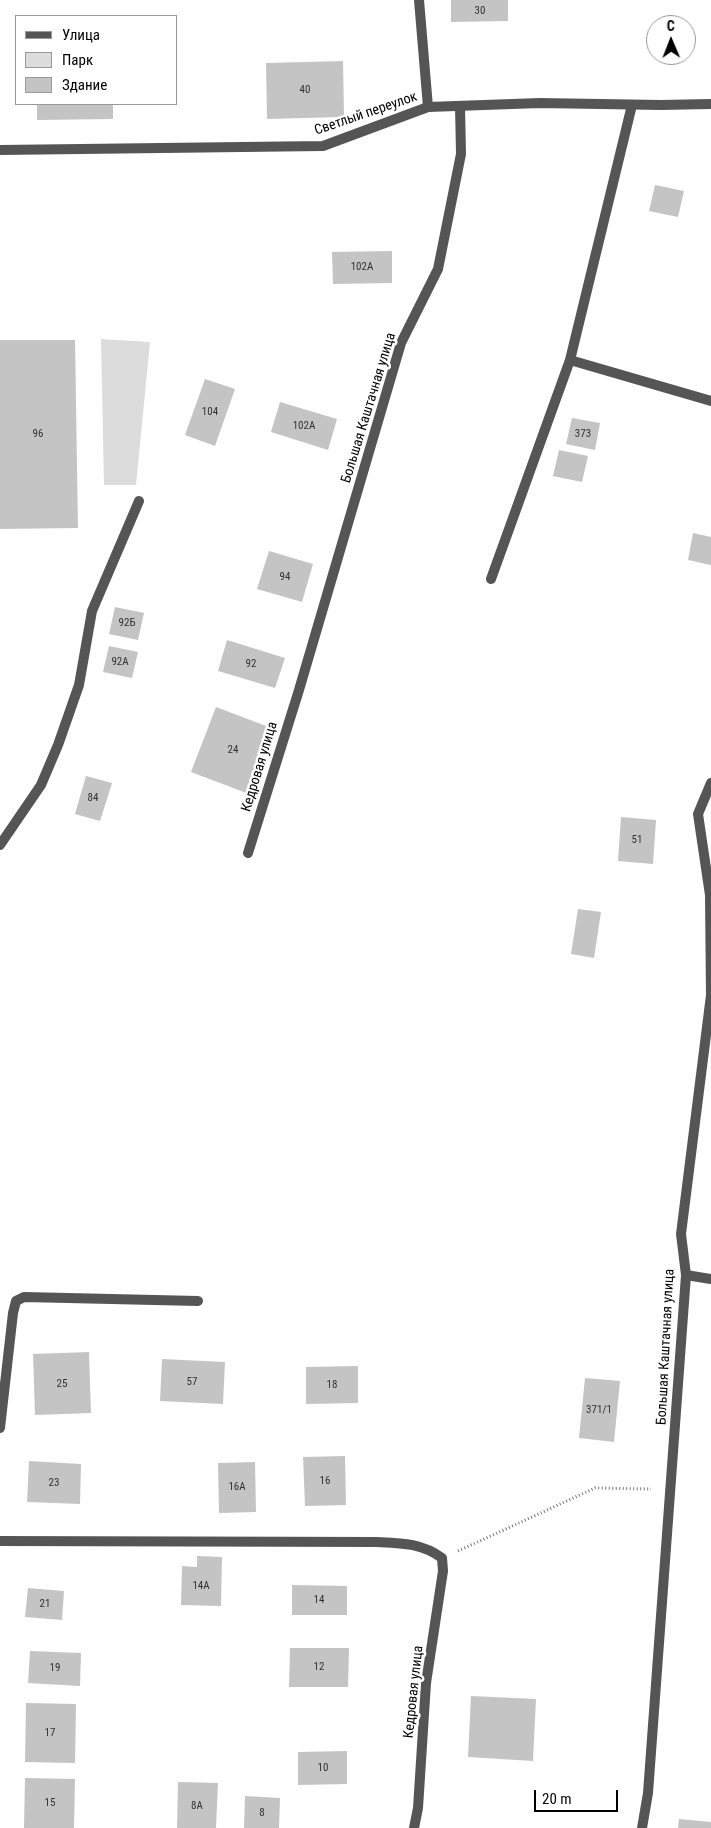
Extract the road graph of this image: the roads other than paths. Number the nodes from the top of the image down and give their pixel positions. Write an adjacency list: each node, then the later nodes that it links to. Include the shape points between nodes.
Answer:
1 (419, 0): 5 (street)
2 (711, 104): 3 (street, Светлый переулок)
3 (632, 105): 4 (street, Светлый переулок, via 540,103); 7 (street)
4 (460, 106): 5 (street, Светлый переулок); 11 (street, Большая Каштачная улица, via 461,154 438,269 401,343)
5 (428, 107): 6 (street, Светлый переулок, via 322,146)
6 (0, 150)
7 (570, 360): 8 (street); 10 (street)
8 (711, 401)
9 (138, 501): 13 (street, via 92,611 80,685 58,745 41,785)
10 (491, 579)
11 (299, 690): 14 (street, Кедровая улица)
12 (711, 783): 15 (street, Большая Каштачная улица, via 698,814 710,895 711,995 680,1234)
13 (0, 845)
14 (248, 853)
15 (686, 1275): 16 (street); 21 (street, Большая Каштачная улица, via 648,1793)
16 (711, 1279)
17 (198, 1301): 18 (street, via 24,1297 16,1301)
18 (0, 1428)
19 (0, 1541): 20 (street, Кедровая улица, via 377,1542 407,1544 430,1550 442,1558 443,1571 426,1683)
20 (414, 1828)
21 (642, 1828)

